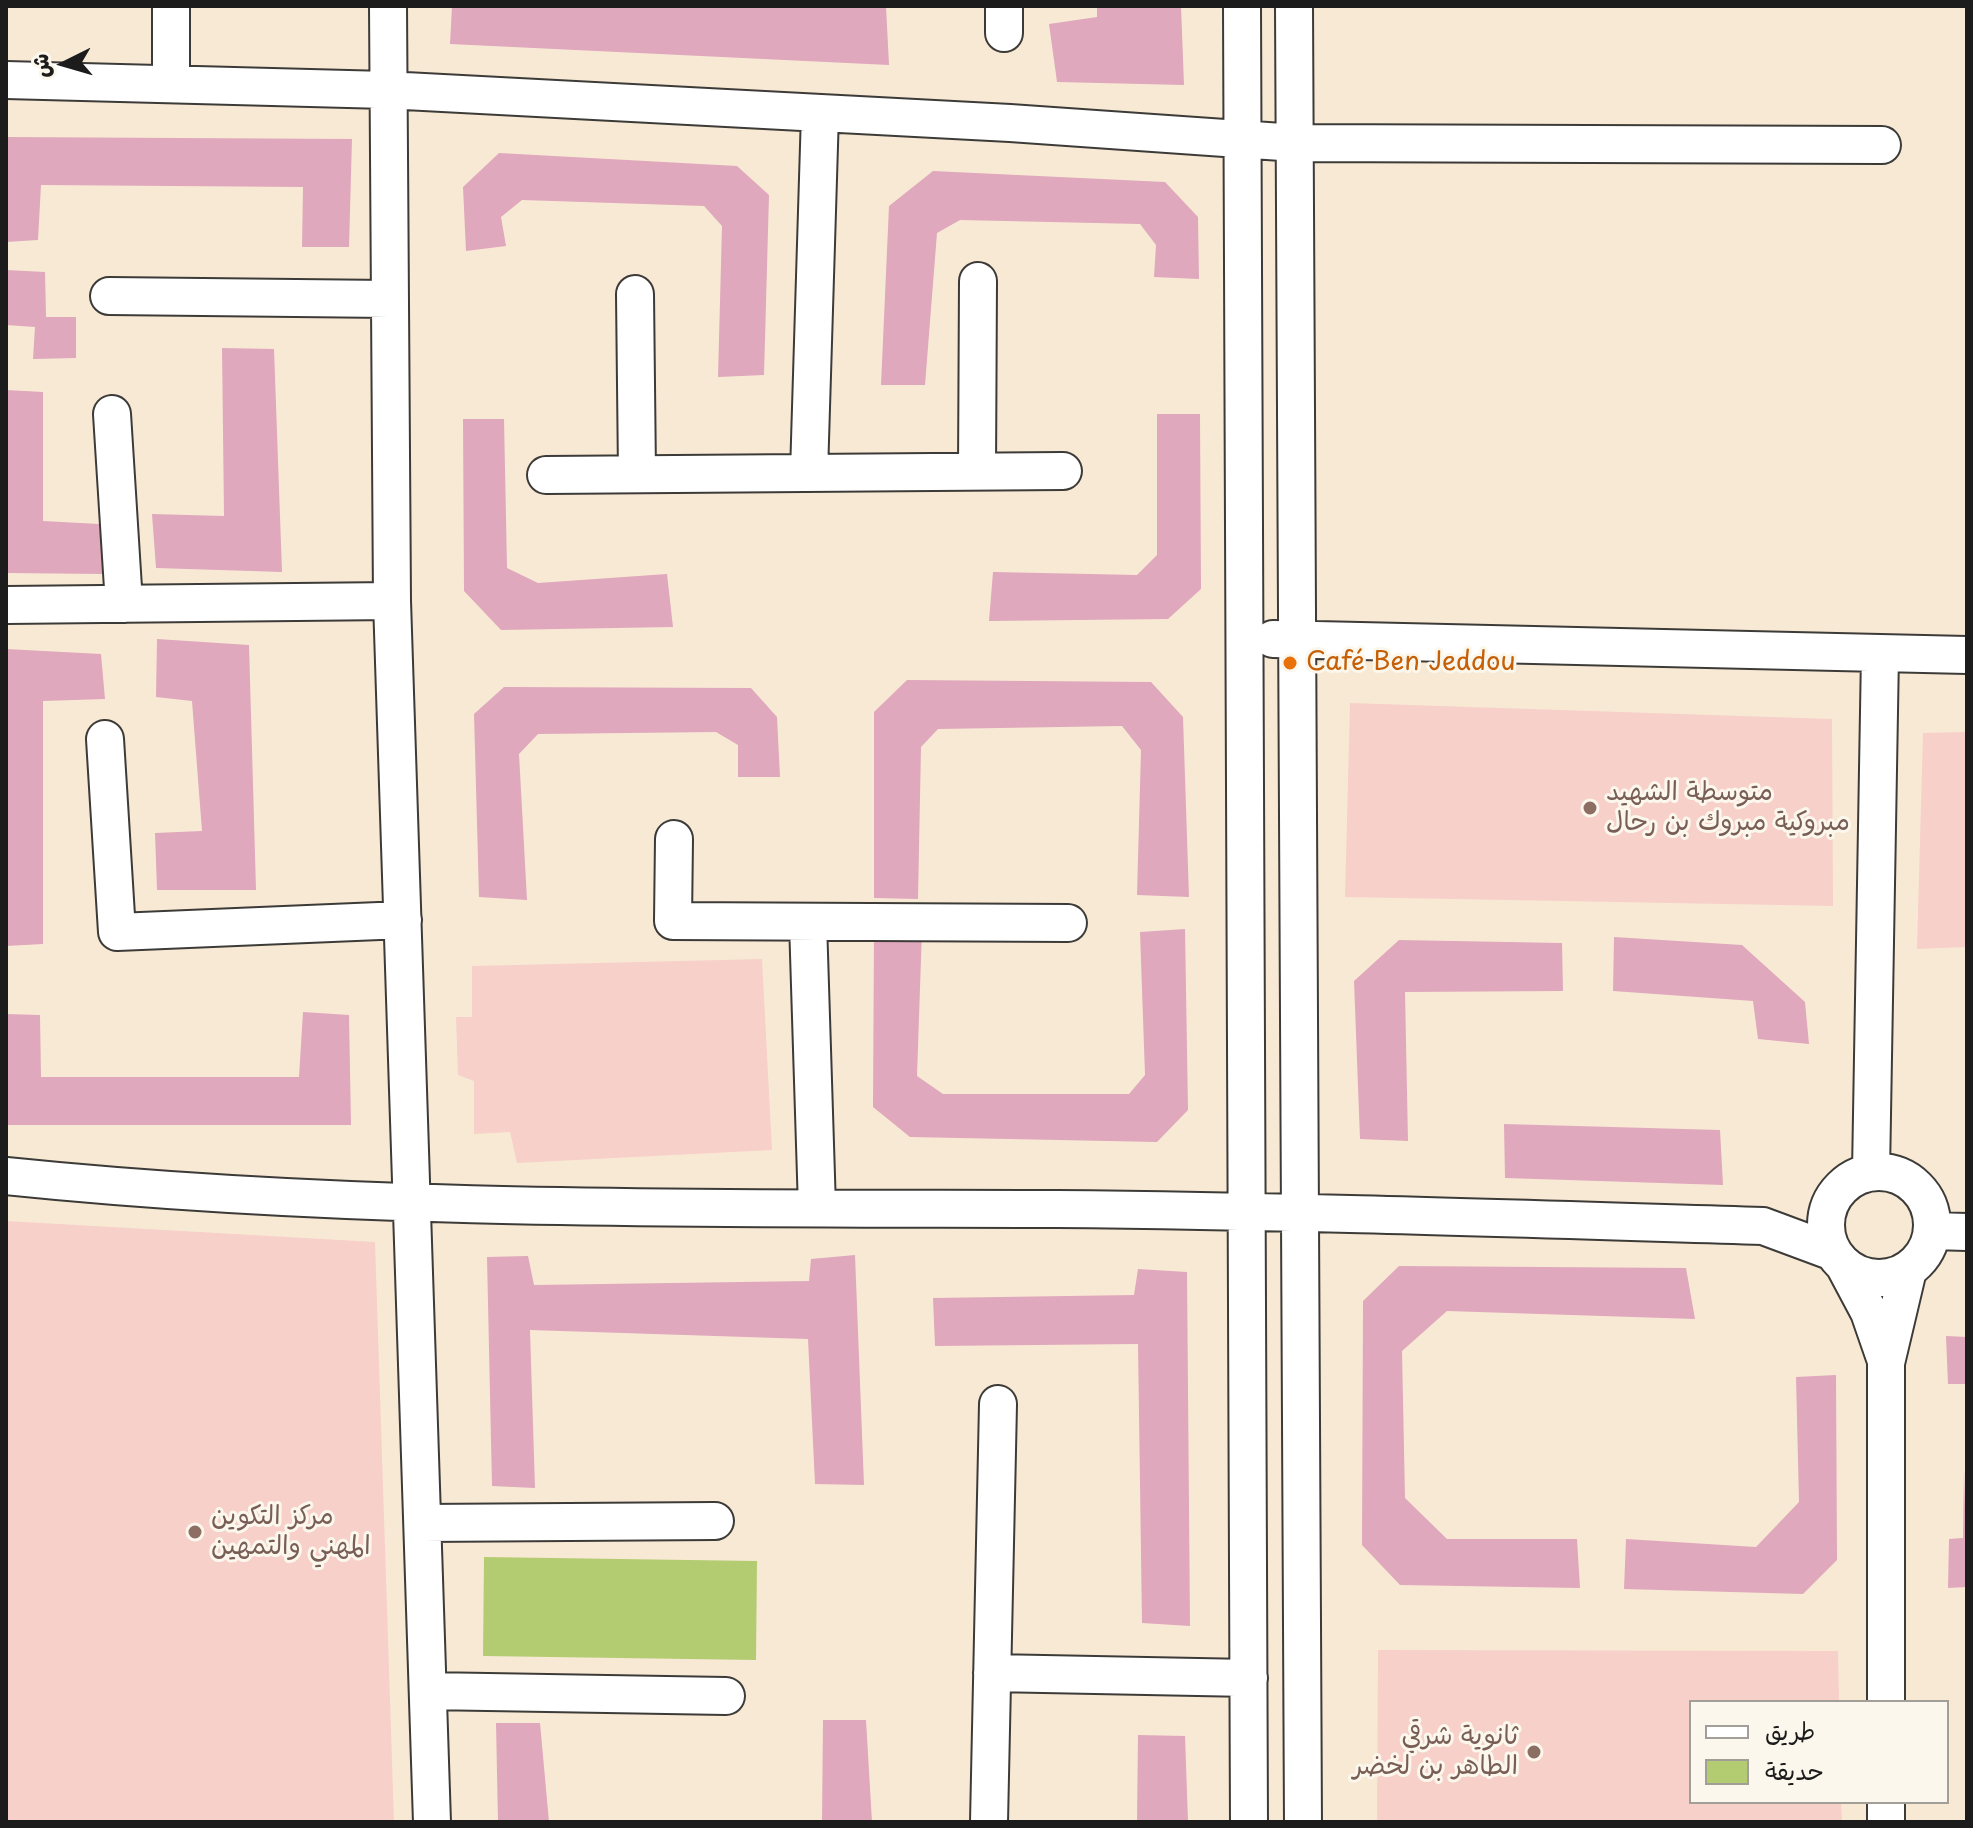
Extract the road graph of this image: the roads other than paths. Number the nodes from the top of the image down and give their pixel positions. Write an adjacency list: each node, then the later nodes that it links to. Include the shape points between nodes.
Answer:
1 (171, 6): 6 (street)
2 (388, 6): 7 (street)
3 (1242, 6): 9 (street)
4 (1294, 6): 10 (street)
5 (6, 80): 6 (street)
6 (171, 84): 7 (street)
7 (386, 90): 8 (street); 15 (street)
8 (820, 113): 9 (street); 19 (street)
9 (1244, 141): 10 (street); 25 (street)
10 (1296, 143): 11 (street); 26 (street)
11 (1882, 145)
12 (978, 281): 17 (street)
13 (635, 294): 20 (street)
14 (109, 296): 15 (street)
15 (389, 299): 22 (street)
16 (112, 414): 23 (street)
17 (977, 471): 18 (street); 19 (street)
18 (1063, 471)
19 (809, 473): 20 (street)
20 (637, 474): 21 (street)
21 (546, 475)
22 (392, 601): 23 (street); 31 (street)
23 (124, 604): 24 (street)
24 (6, 605)
25 (1247, 638): 26 (street); 39 (street)
26 (1298, 639): 27 (street); 40 (street)
27 (1880, 654): 28 (street); 34 (street)
28 (1967, 655)
29 (105, 739): 31 (street, via 117,932)
30 (674, 839): 32 (street, via 673,921)
31 (403, 920): 37 (street)
32 (808, 922): 33 (street); 38 (street)
33 (1068, 923)
34 (1871, 1172): 36 (street, via 1855,1177); 42 (street, via 1888,1172 1917,1186 1932,1214)
35 (6, 1176): 37 (street, via 157,1192)
36 (1831, 1201): 41 (street); 43 (street, via 1827,1235)
37 (412, 1204): 38 (street); 48 (street)
38 (817, 1208): 39 (street)
39 (1249, 1210): 40 (street); 50 (street)
40 (1302, 1213): 41 (street); 57 (street)
41 (1763, 1226): 43 (street)
42 (1950, 1231): 44 (street)
43 (1838, 1258): 44 (street, via 1858,1274 1875,1278); 45 (street, via 1869,1312)
44 (1908, 1270): 45 (street)
45 (1886, 1363): 53 (street)
46 (998, 1404): 49 (street)
47 (715, 1521): 48 (street)
48 (423, 1523): 51 (street)
49 (992, 1673): 50 (street); 55 (street)
50 (1249, 1678): 56 (street)
51 (428, 1691): 52 (street); 54 (street)
52 (726, 1696)
53 (1886, 1700)
54 (432, 1822)
55 (989, 1822)
56 (1249, 1822)
57 (1303, 1822)

